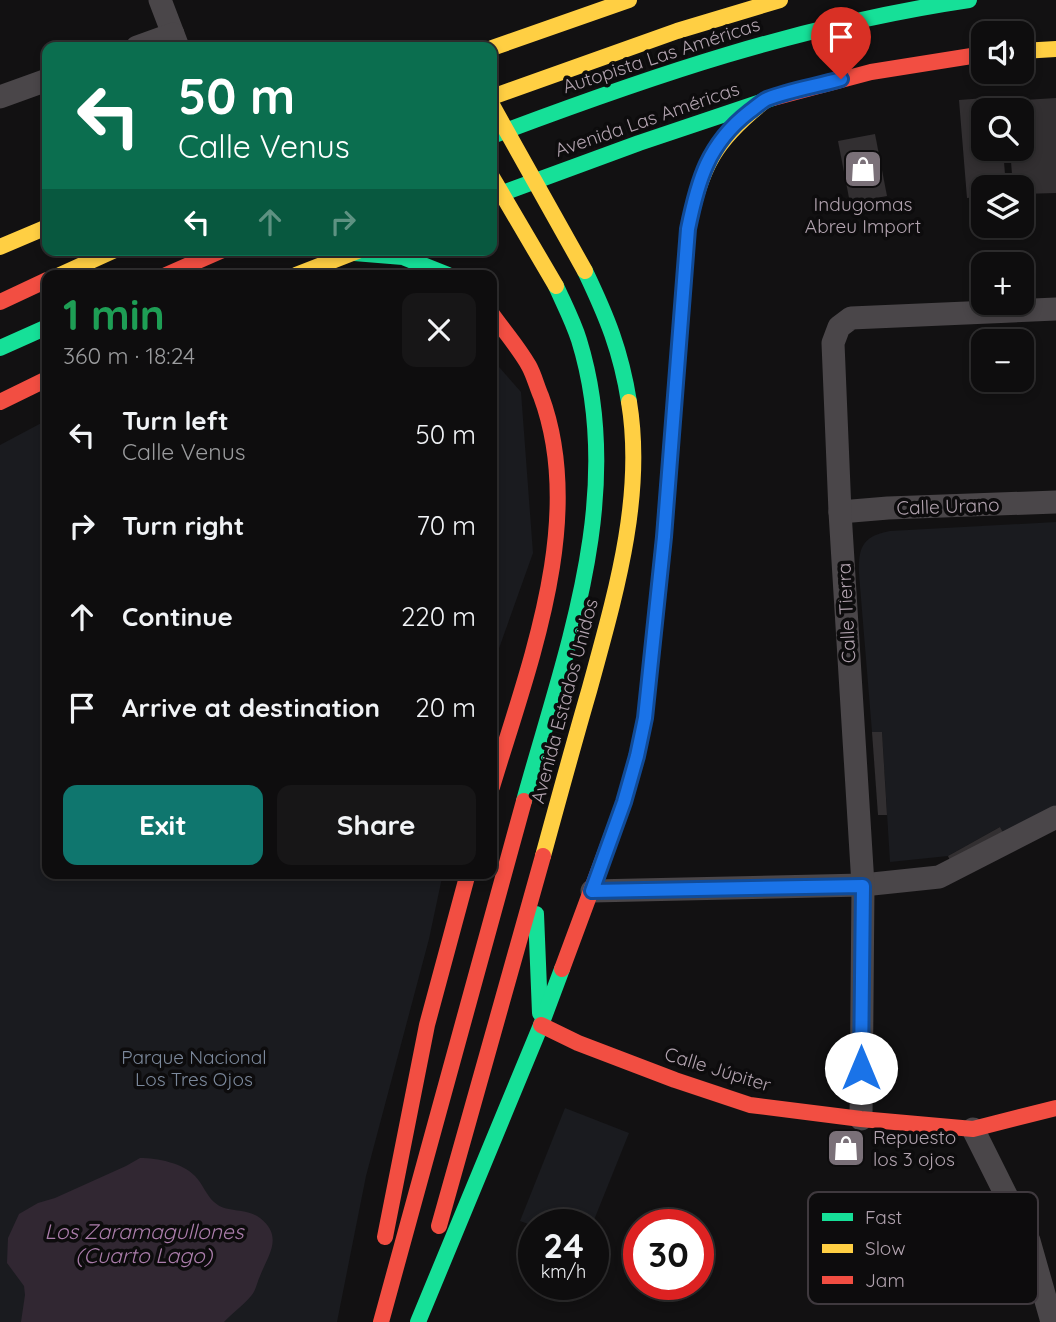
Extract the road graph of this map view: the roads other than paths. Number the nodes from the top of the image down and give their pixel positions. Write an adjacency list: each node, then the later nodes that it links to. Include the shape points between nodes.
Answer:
1 (160, 0): 5 (street)
2 (629, 0): 6 (main road)
3 (780, 0): 11 (main road, Autopista Las Américas)
4 (969, 0): 15 (main road, Autopista Las Américas, via 907,8 789,36)
5 (175, 41)
6 (497, 46)
7 (1056, 49): 8 (main road)
8 (1034, 50)
9 (971, 55): 13 (main road, Avenida Las Américas, via 866,73)
10 (42, 82): 12 (street)
11 (497, 95)
12 (0, 97)
13 (766, 100): 17 (main road, Avenida Las Américas); 43 (main road, via 719,140 696,191 688,229 645,718 624,802)
14 (497, 114): 41 (main road, Avenida Estados Unidos, bridge, via 585,271 611,329 626,384 634,448 621,571)
15 (497, 134)
16 (497, 186): 51 (main road, Avenida Estados Unidos, bridge, via 556,286 578,339 595,405 599,450 596,514 586,577)
17 (497, 195)
18 (42, 228): 19 (main road)
19 (0, 247)
20 (102, 256): 24 (main road)
21 (209, 256): 25 (main road)
22 (344, 256): 26 (main road)
23 (395, 256): 27 (main road)
24 (71, 270)
25 (177, 270)
26 (309, 270)
27 (435, 270)
28 (42, 283): 29 (main road)
29 (0, 302)
30 (1056, 309): 37 (street, Calle Tierra, via 851,318 839,327 833,342)
31 (497, 321): 38 (main road, via 532,374 545,406 554,436 559,510 548,593)
32 (42, 329): 33 (main road)
33 (0, 348)
34 (42, 381): 35 (main road)
35 (0, 402)
36 (1056, 502): 37 (street, Calle Urano)
37 (840, 512): 42 (street, Calle Tierra)
38 (497, 770)
39 (1056, 817): 42 (street, via 939,877)
40 (466, 879): 50 (main road, via 427,1025)
41 (535, 884): 44 (main road); 52 (main road, Avenida Estados Unidos)
42 (863, 886): 43 (street); 46 (street, Calle Tierra)
43 (592, 891): 44 (main road)
44 (541, 1025): 46 (main road, Calle Júpiter, via 614,1057 750,1105); 53 (main road)
45 (1056, 1107): 47 (main road, Calle Júpiter)
46 (861, 1119): 47 (main road, Calle Júpiter)
47 (973, 1129): 48 (street)
48 (1004, 1192)
49 (1038, 1273): 54 (street)
50 (369, 1322)
51 (381, 1322)
52 (412, 1322)
53 (418, 1322)
54 (1052, 1322)

